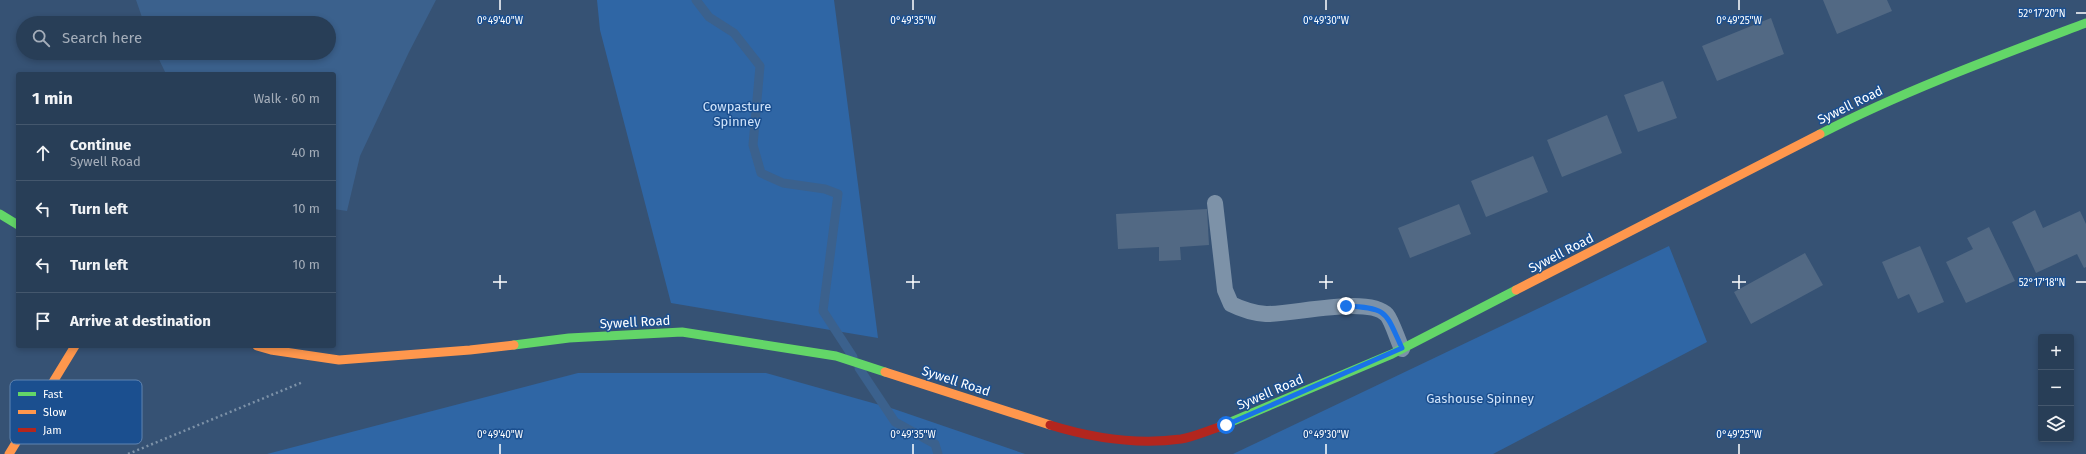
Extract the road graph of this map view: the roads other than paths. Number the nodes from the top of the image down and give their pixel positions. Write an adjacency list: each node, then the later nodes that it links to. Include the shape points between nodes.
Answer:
1 (2086, 23): 7 (street, Sywell Road, via 1940,78 1873,107)
2 (1215, 203): 7 (lane, via 1225,290 1231,304 1247,312 1267,314 1346,306 1371,307 1387,315)
3 (0, 214): 4 (street)
4 (16, 224)
5 (74, 348): 8 (street)
6 (264, 348): 7 (street, Sywell Road, via 339,360 470,350 569,338 682,332 836,356 1079,434 1140,442 1182,439 1226,425)
7 (1402, 348)
8 (54, 380)
9 (15, 444): 10 (street)
10 (9, 454)

